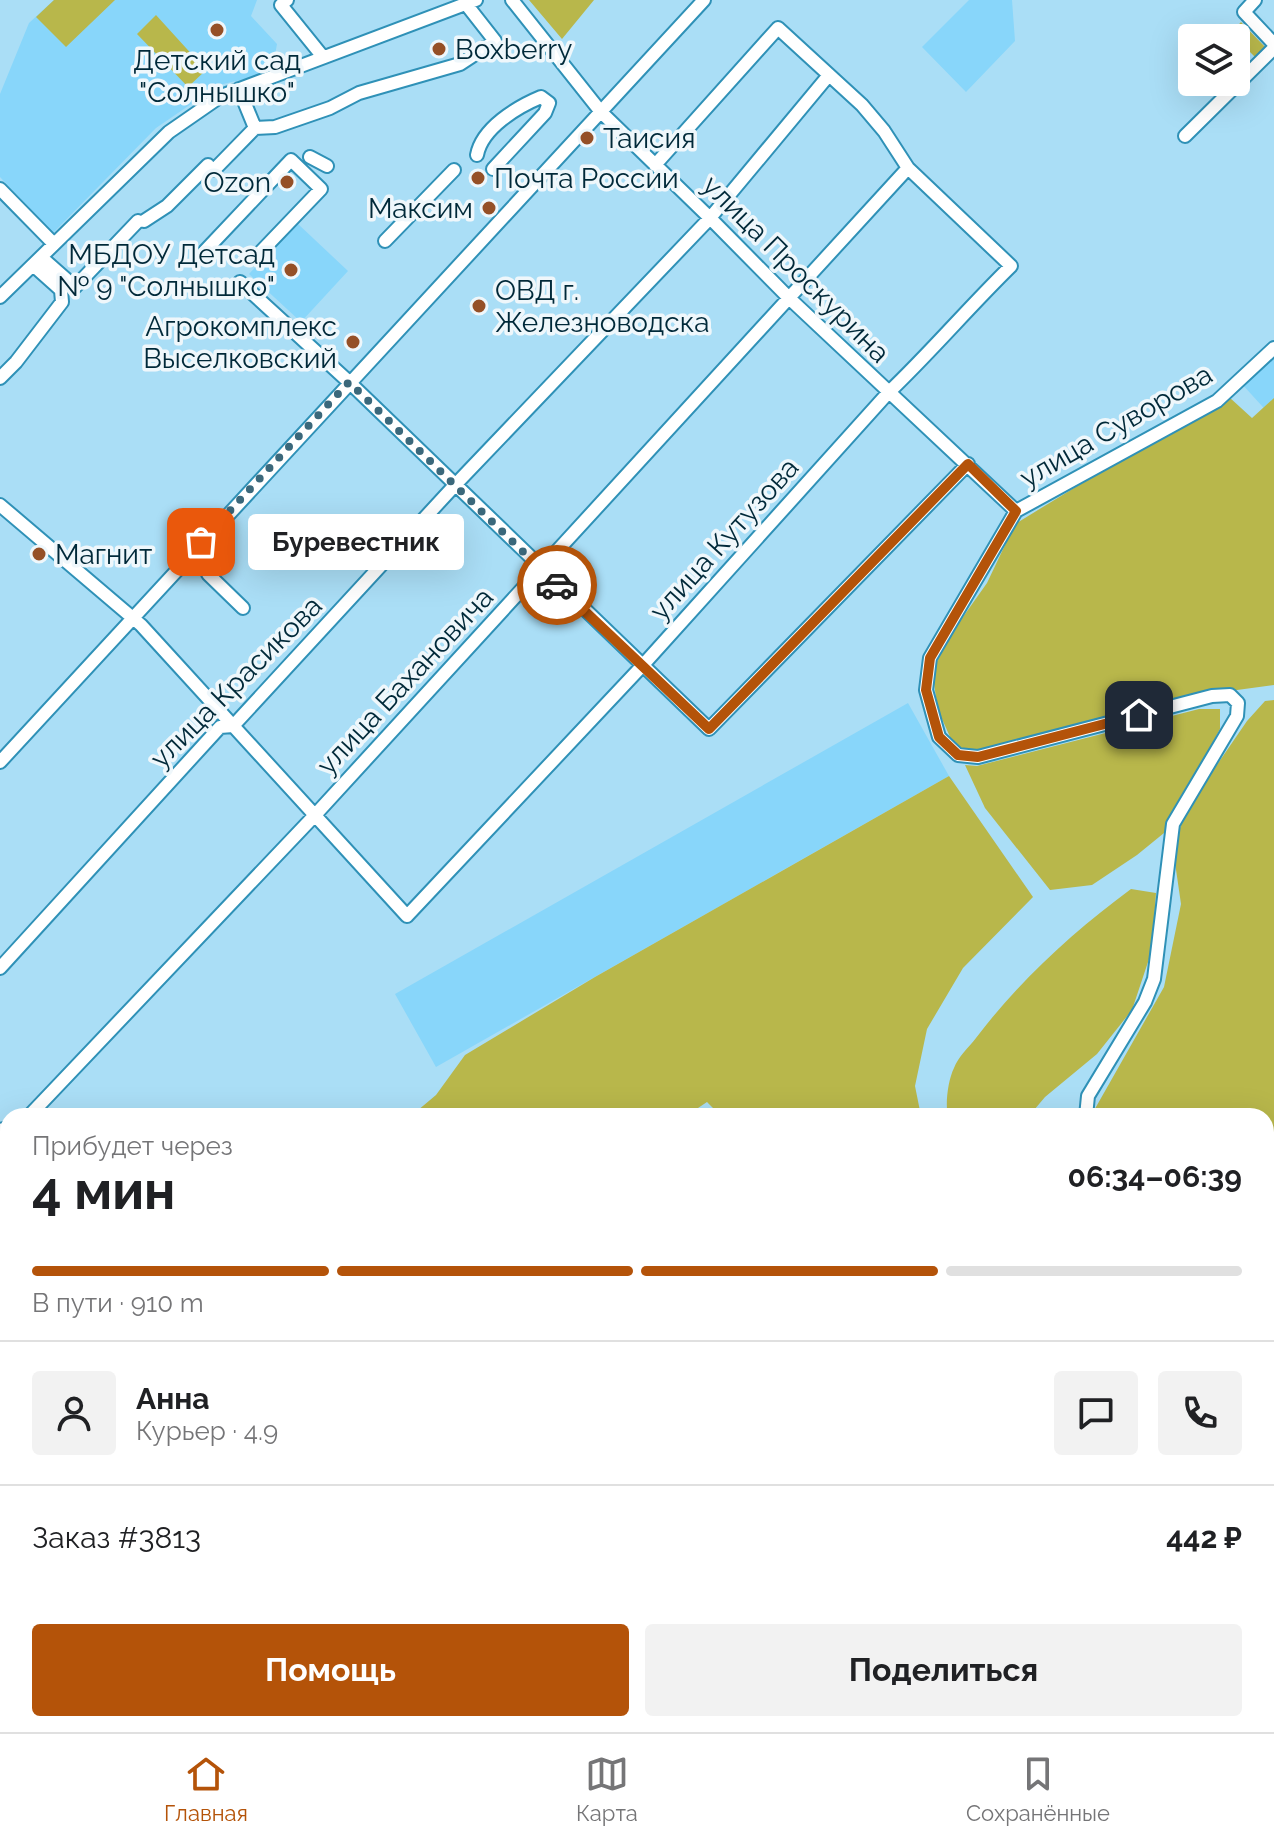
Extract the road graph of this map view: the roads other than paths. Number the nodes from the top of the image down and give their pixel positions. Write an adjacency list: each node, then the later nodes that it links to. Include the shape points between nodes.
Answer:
1 (287, 0): 7 (street, via 281,5)
2 (512, 0): 10 (street, улица Проскурина)
3 (704, 0): 10 (street)
4 (1255, 0): 6 (street, via 1244,12)
5 (471, 2): 7 (street); 11 (street, via 495,41 460,64)
6 (1274, 46): 12 (street)
7 (323, 57): 9 (street)
8 (829, 75): 15 (street, via 778,28); 17 (street, via 862,105); 21 (street, улица Красикова)
9 (239, 89): 11 (street); 23 (street, via 169,132)
10 (601, 112): 15 (street, улица Проскурина); 32 (street)
11 (255, 128): 26 (street, via 167,206 141,221 75,287)
12 (1185, 136)
13 (477, 155): 18 (street, via 479,143 517,107 545,99 545,113)
14 (310, 157): 16 (street)
15 (655, 165): 21 (street, улица Проскурина)
16 (327, 166)
17 (908, 168): 29 (street, улица Бахановича); 33 (street, улица Кутузова, via 1011,266)
18 (493, 169)
19 (453, 173): 22 (street)
20 (0, 189): 23 (street)
21 (710, 218): 29 (street, улица Проскурина); 35 (street, улица Красикова)
22 (389, 240)
23 (54, 244): 26 (street)
24 (205, 251): 25 (street, via 291,160 321,189)
25 (254, 259)
26 (37, 261): 28 (street); 31 (street, via 61,290 62,302)
27 (240, 282): 32 (street)
28 (0, 297)
29 (789, 298): 33 (street, улица Проскурина); 38 (street, улица Бахановича)
30 (1274, 348): 37 (street, улица Суворова, via 1217,401)
31 (0, 378)
32 (349, 382): 35 (street); 41 (street)
33 (888, 393): 34 (street, улица Проскурина); 42 (street, улица Кутузова)
34 (968, 464): 37 (street, улица Проскурина); 42 (street, via 709,729)
35 (456, 484): 38 (street); 43 (street, улица Красикова)
36 (0, 505): 41 (street)
37 (1016, 511): 48 (street, via 930,658 926,690 939,737 958,755 978,757 1212,696 1230,695 1238,703 1237,716 1173,824 1154,979 1088,1096)
38 (541, 569): 42 (street); 45 (street, улица Бахановича)
39 (208, 574): 40 (street)
40 (243, 608)
41 (133, 617): 43 (street); 44 (street)
42 (643, 665): 45 (street, улица Кутузова, via 407,916)
43 (233, 726): 45 (street); 46 (street, улица Красикова, via 220,727)
44 (0, 762)
45 (316, 814): 47 (street, улица Бахановича)
46 (0, 968)
47 (37, 1108)
48 (1087, 1108)

